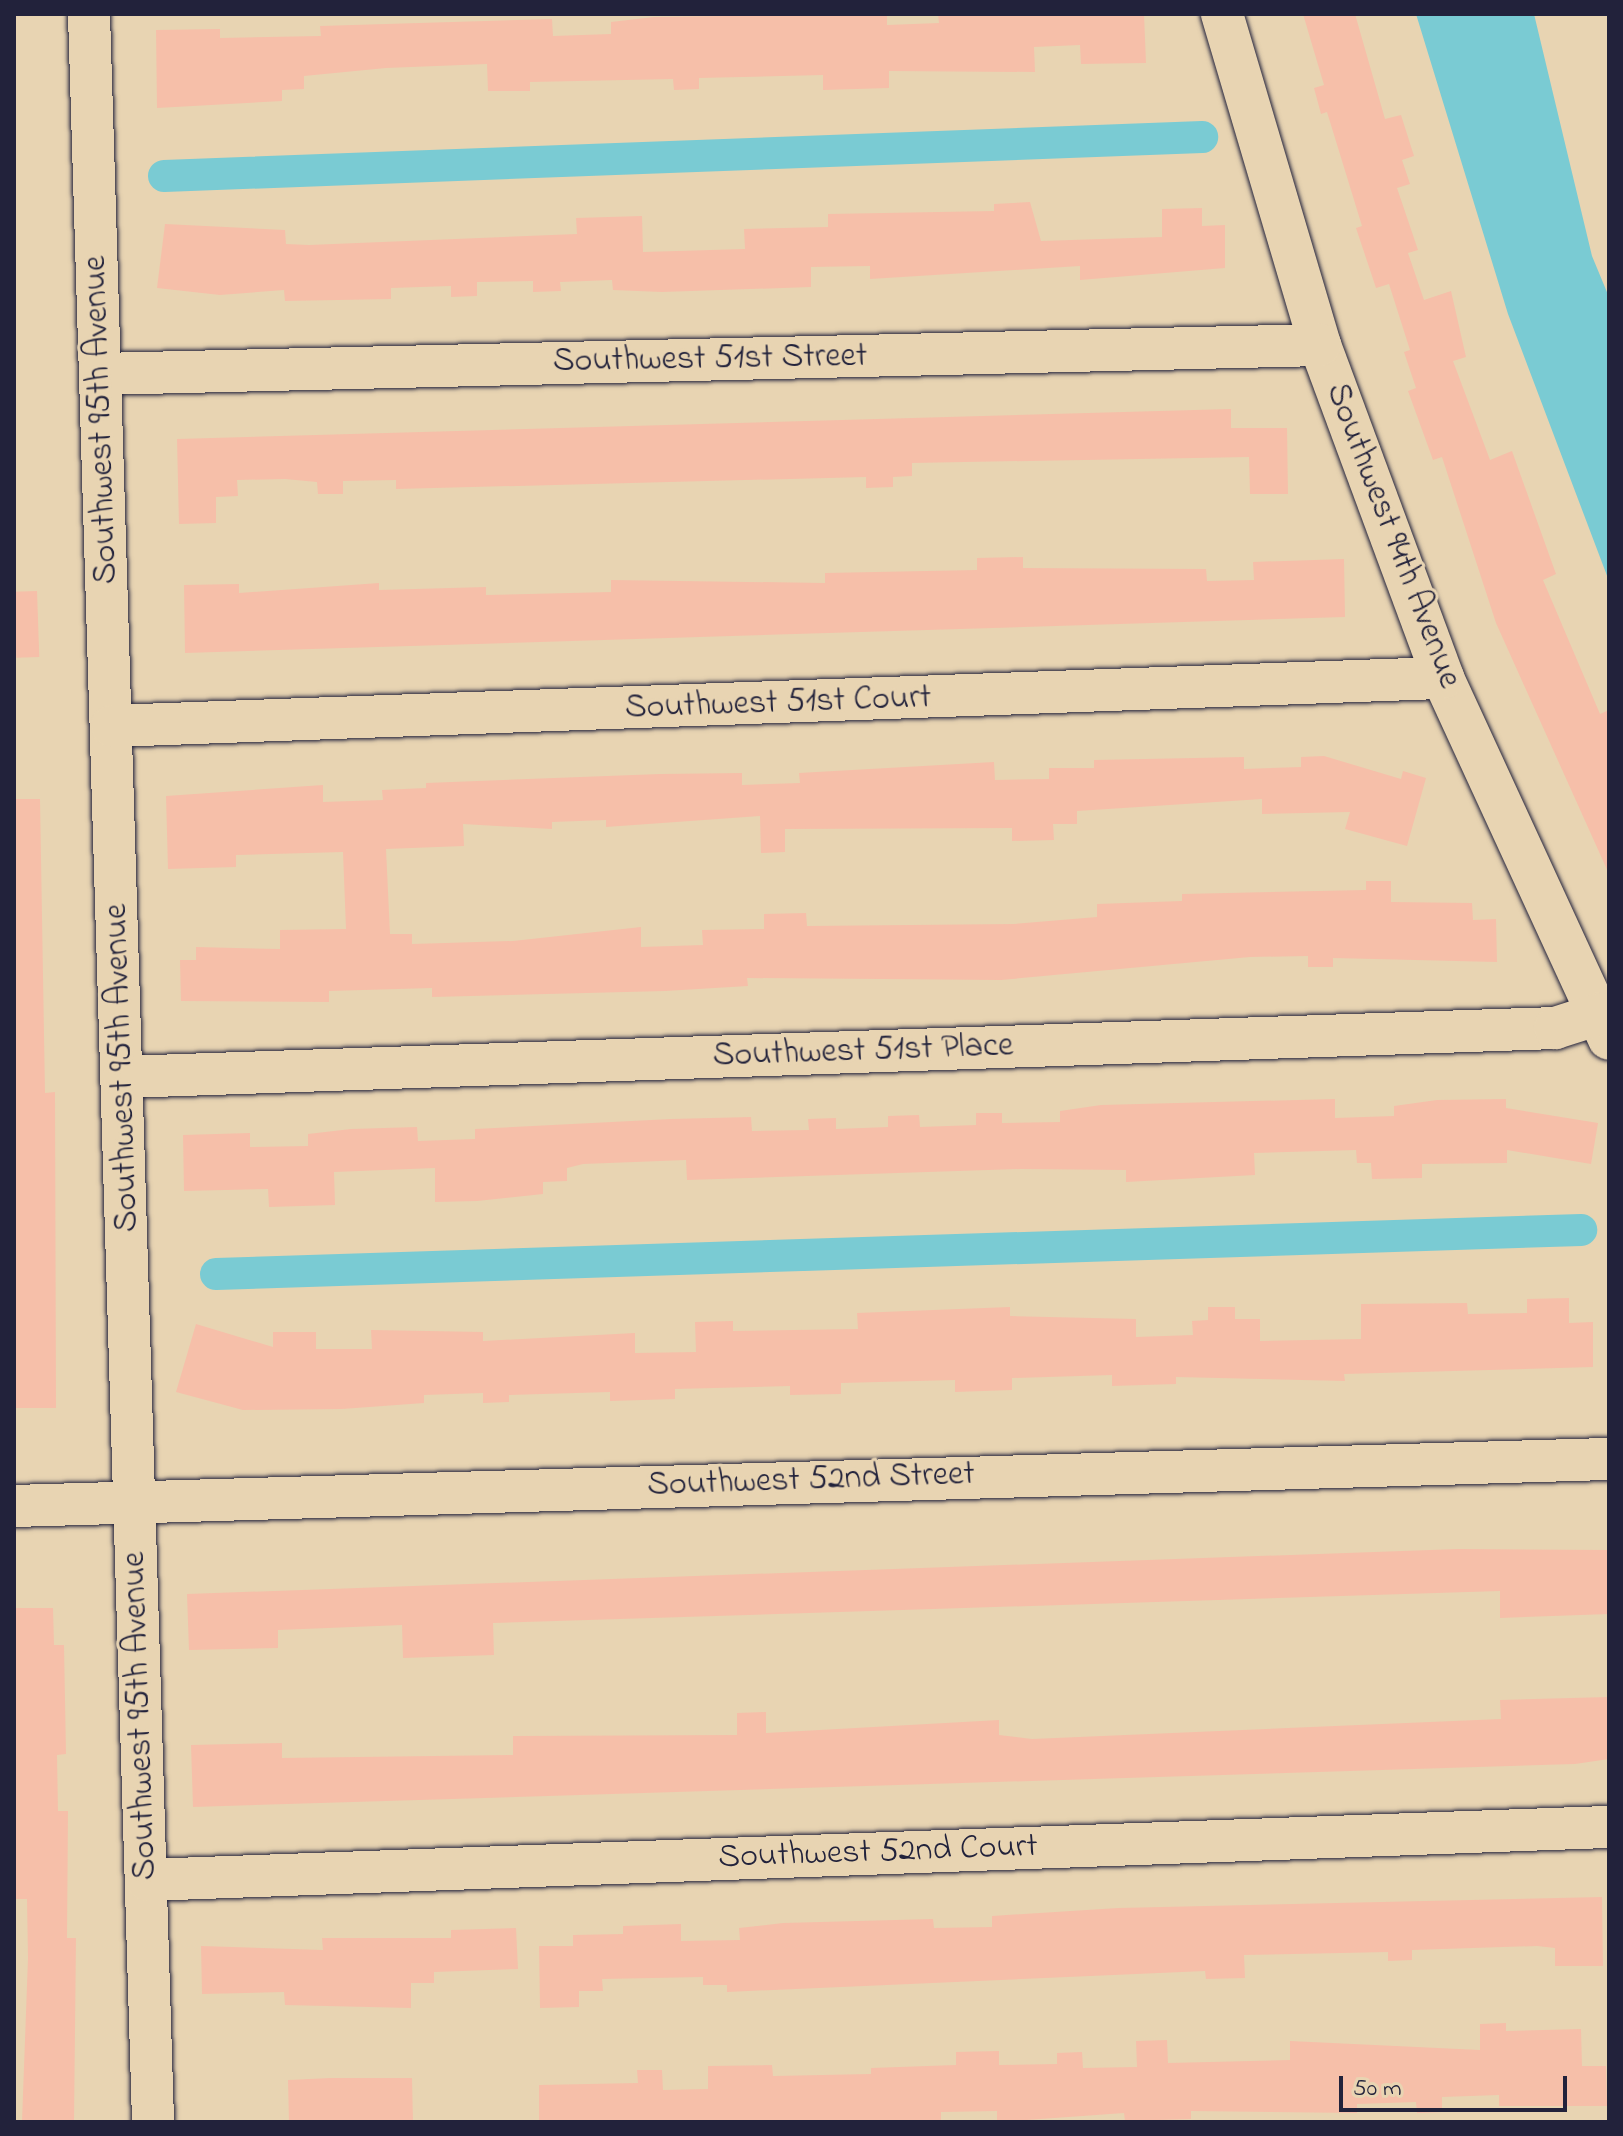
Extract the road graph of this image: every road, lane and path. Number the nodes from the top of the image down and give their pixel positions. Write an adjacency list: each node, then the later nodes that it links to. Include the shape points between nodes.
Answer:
1 (89, 14): 4 (street, Southwest 95th Avenue)
2 (1222, 14): 3 (street, Southwest 94th Avenue)
3 (1320, 345): 4 (street, Southwest 51st Street); 5 (street, Southwest 94th Avenue)
4 (100, 374): 6 (street, Southwest 95th Avenue)
5 (1443, 678): 6 (street, Southwest 51st Court); 7 (street, Southwest 94th Avenue)
6 (112, 726): 8 (street, Southwest 95th Avenue)
7 (1604, 1026): 8 (street, Southwest 51st Place)
8 (124, 1077): 10 (street, Southwest 95th Avenue)
9 (1609, 1459): 10 (street, Southwest 52nd Street)
10 (132, 1501): 11 (street, Southwest 52nd Street); 13 (street, Southwest 95th Avenue)
11 (14, 1506)
12 (1609, 1827): 13 (street, Southwest 52nd Court)
13 (147, 1880): 14 (street, Southwest 95th Avenue)
14 (153, 2122)

